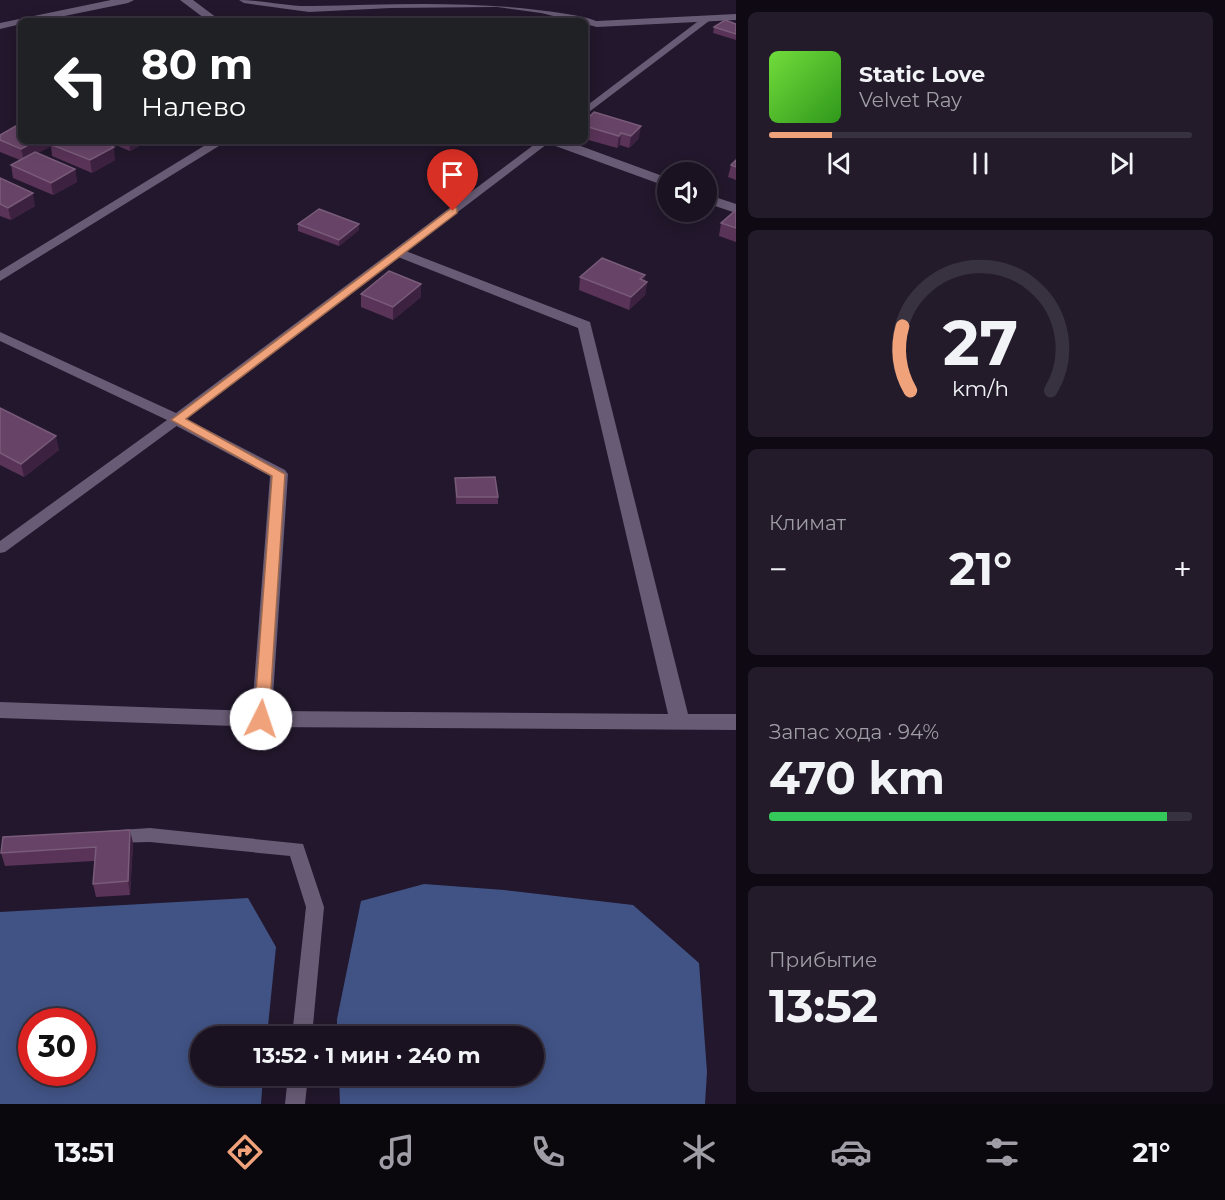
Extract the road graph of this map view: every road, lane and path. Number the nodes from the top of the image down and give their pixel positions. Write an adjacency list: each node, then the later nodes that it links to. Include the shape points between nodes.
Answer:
1 (128, 0): 8 (street)
2 (186, 0): 9 (street)
3 (244, 0): 6 (lane, via 309,9)
4 (350, 0): 6 (lane)
5 (377, 3): 6 (lane); 11 (lane, via 497,4)
6 (341, 8): 10 (lane)
7 (736, 16): 12 (street)
8 (37, 18)
9 (210, 18)
10 (331, 18)
11 (573, 18)
12 (708, 18): 15 (street); 17 (lane)
13 (18, 22): 16 (street)
14 (588, 22): 15 (lane)
15 (597, 24)
16 (1, 25)
17 (588, 109)
18 (216, 144): 25 (street)
19 (542, 144): 24 (lane)
20 (563, 144): 21 (street)
21 (657, 179)
22 (717, 202): 23 (street)
23 (736, 209)
24 (398, 252): 27 (lane); 31 (street, via 585,324)
25 (0, 278)
26 (0, 336): 27 (lane)
27 (177, 420): 28 (lane); 30 (street, via 279,474)
28 (0, 548)
29 (0, 710): 30 (street)
30 (261, 719): 31 (street)
31 (680, 721): 32 (street)
32 (736, 722)
33 (92, 837): 34 (lane, via 150,835 297,849 315,907)
34 (303, 1026)
35 (297, 1086): 36 (lane)
36 (296, 1104)

